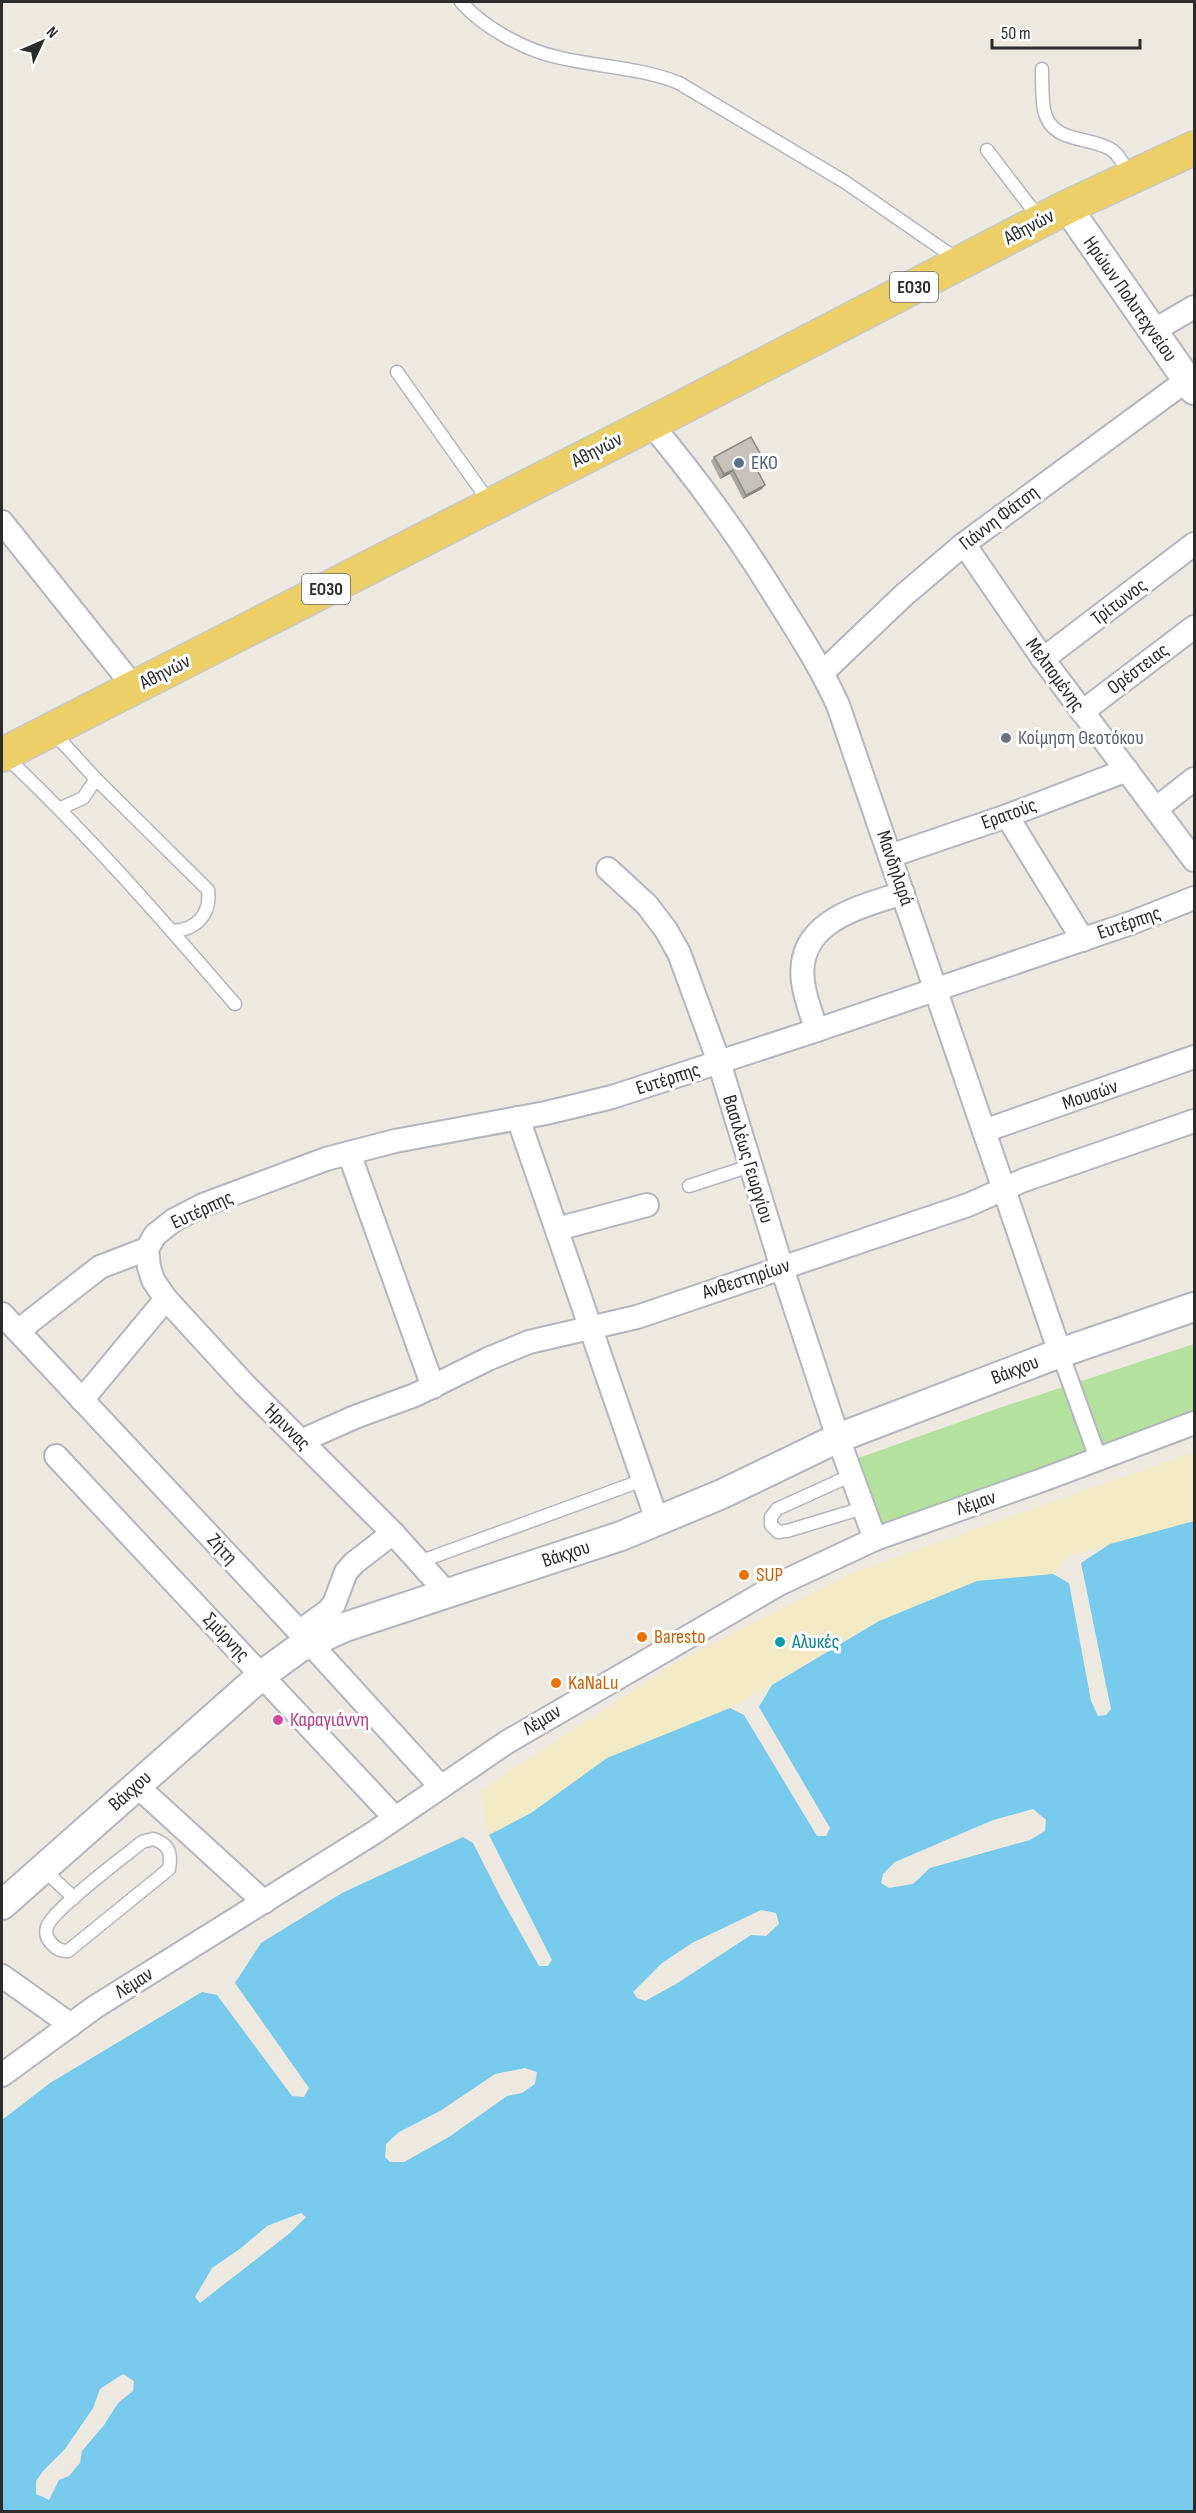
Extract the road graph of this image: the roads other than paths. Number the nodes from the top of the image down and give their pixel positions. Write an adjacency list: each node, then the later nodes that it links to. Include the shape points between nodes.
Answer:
1 (461, 2): 7 (lane, via 483,23 509,38 559,58 659,75 679,83 845,182)
2 (1042, 69): 5 (lane, via 1045,112 1052,125 1062,135 1093,141 1113,151)
3 (1194, 148): 5 (main road, Αθηνών / ΕΟ30)
4 (987, 150): 6 (lane)
5 (1131, 178): 6 (main road, Αθηνών / ΕΟ30)
6 (1054, 214): 7 (main road, Αθηνών / ΕΟ30); 9 (street, Ηρώων Πολυτεχνείου)
7 (961, 262): 12 (main road, Αθηνών / ΕΟ30)
8 (1194, 307): 9 (street)
9 (1153, 331): 11 (street, Ηρώων Πολυτεχνείου)
10 (397, 372): 13 (lane)
11 (1191, 385): 15 (street, Γιάννη Φάτση)
12 (650, 423): 13 (main road, Αθηνών / ΕΟ30); 19 (street, Μανδηλαρά, via 720,511)
13 (491, 505): 20 (main road, Αθηνών / ΕΟ30)
14 (2, 522): 20 (street)
15 (964, 544): 18 (street, Μελπομένης); 19 (street, Γιάννη Φάτση)
16 (1194, 544): 18 (street, Τρίτωνος)
17 (1194, 627): 21 (street, Ορέστειας)
18 (1043, 659): 21 (street, Μελπομένης)
19 (823, 672): 30 (street, Μανδηλαρά, via 845,722)
20 (134, 687): 22 (main road, Αθηνών / ΕΟ30)
21 (1082, 712): 24 (street, Μελπομένης)
22 (51, 730): 23 (main road, Αθηνών / ΕΟ30); 25 (lane)
23 (3, 754): 27 (lane)
24 (1127, 770): 28 (street, Μελπομένης); 29 (street, Ερατούς)
25 (96, 778): 27 (lane, via 83,798); 35 (lane, via 208,890 209,905 202,918 189,928)
26 (1194, 779): 28 (street)
27 (61, 808): 35 (lane)
28 (1157, 808): 31 (street, Μελπομένης)
29 (1007, 816): 30 (street, Ερατούς); 36 (street)
30 (890, 856): 33 (street, Μανδηλαρά)
31 (1194, 860)
32 (608, 869): 41 (street, Βασιλέως Γεωργίου, via 647,905 675,944)
33 (903, 893): 37 (street, Μανδηλαρά); 39 (street, via 847,911 831,921 811,943 802,981)
34 (1194, 898): 36 (street, Ευτέρπης)
35 (172, 931): 38 (lane)
36 (1083, 940): 37 (street, Ευτέρπης)
37 (936, 989): 39 (street, Ευτέρπης); 44 (street, Μανδηλαρά)
38 (235, 1004)
39 (817, 1030): 41 (street, Ευτέρπης)
40 (1194, 1057): 44 (street, Μουσών)
41 (719, 1062): 42 (street, Ευτέρπης, via 612,1096); 46 (street, Βασιλέως Γεωργίου)
42 (518, 1118): 45 (street, Ευτέρπης); 50 (street)
43 (1194, 1121): 48 (street, Ανθεστηρίων)
44 (984, 1131): 48 (street, Μανδηλαρά)
45 (349, 1154): 51 (street, Ευτέρπης, via 203,1205 162,1229); 59 (street)
46 (750, 1166): 47 (lane); 52 (street, Βασιλέως Γεωργίου)
47 (689, 1186)
48 (1004, 1188): 52 (street, Ανθεστηρίων); 58 (street, Μανδηλαρά)
49 (647, 1205): 50 (street)
50 (557, 1229): 56 (street)
51 (147, 1249): 53 (street, Ήριννας, via 150,1274); 57 (street, via 100,1267)
52 (782, 1268): 56 (street, Ανθεστηρίων, via 637,1317); 62 (street, Βασιλέως Γεωργίου)
53 (166, 1299): 60 (street); 63 (street, Ήριννας)
54 (1194, 1307): 58 (street, Βάκχου)
55 (2, 1314): 57 (street, Ζήτη)
56 (591, 1328): 59 (street, Ανθεστηρίων, via 529,1342); 67 (street)
57 (18, 1331): 60 (street, Ζήτη)
58 (1060, 1353): 62 (street, Βάκχου); 65 (street)
59 (432, 1387): 63 (street, Ανθεστηρίων)
60 (82, 1400): 74 (street, Ζήτη)
61 (1194, 1423): 65 (street, Λέμαν)
62 (838, 1438): 66 (street, Βασιλέως Γεωργίου); 69 (street, Βάκχου, via 722,1494)
63 (301, 1440): 70 (street, Ήριννας)
64 (56, 1456): 75 (street, Σμύρνης)
65 (1098, 1458): 71 (street, Λέμαν)
66 (852, 1475): 68 (street, Βασιλέως Γεωργίου); 68 (lane, via 777,1509 771,1525 778,1532 788,1531)
67 (643, 1480): 69 (street); 72 (lane)
68 (863, 1508): 71 (street, Βασιλέως Γεωργίου)
69 (657, 1520): 73 (street, Βάκχου, via 621,1536)
70 (393, 1533): 72 (street, Ήριννας); 74 (street, via 346,1572 334,1604)
71 (875, 1539): 77 (street, Λέμαν, via 779,1584 578,1699)
72 (419, 1562): 73 (street, Ήριννας)
73 (447, 1593): 74 (street, Βάκχου)
74 (304, 1637): 75 (street, Βάκχου); 77 (street, Ζήτη)
75 (262, 1675): 76 (street, Βάκχου); 78 (street, Σμύρνης)
76 (136, 1785): 79 (street, Βάκχου); 81 (street)
77 (441, 1787): 78 (street, Λέμαν)
78 (395, 1818): 81 (street, Λέμαν)
79 (43, 1869): 80 (lane); 82 (street, Βάκχου)
80 (74, 1898): 80 (lane, via 142,1842 153,1839 168,1848 169,1869 68,1951 60,1951 46,1934 47,1925)
81 (264, 1902): 84 (street, Λέμαν)
82 (2, 1905)
83 (2, 1976): 84 (street)
84 (71, 2025): 85 (street, Λέμαν)
85 (2, 2075)

